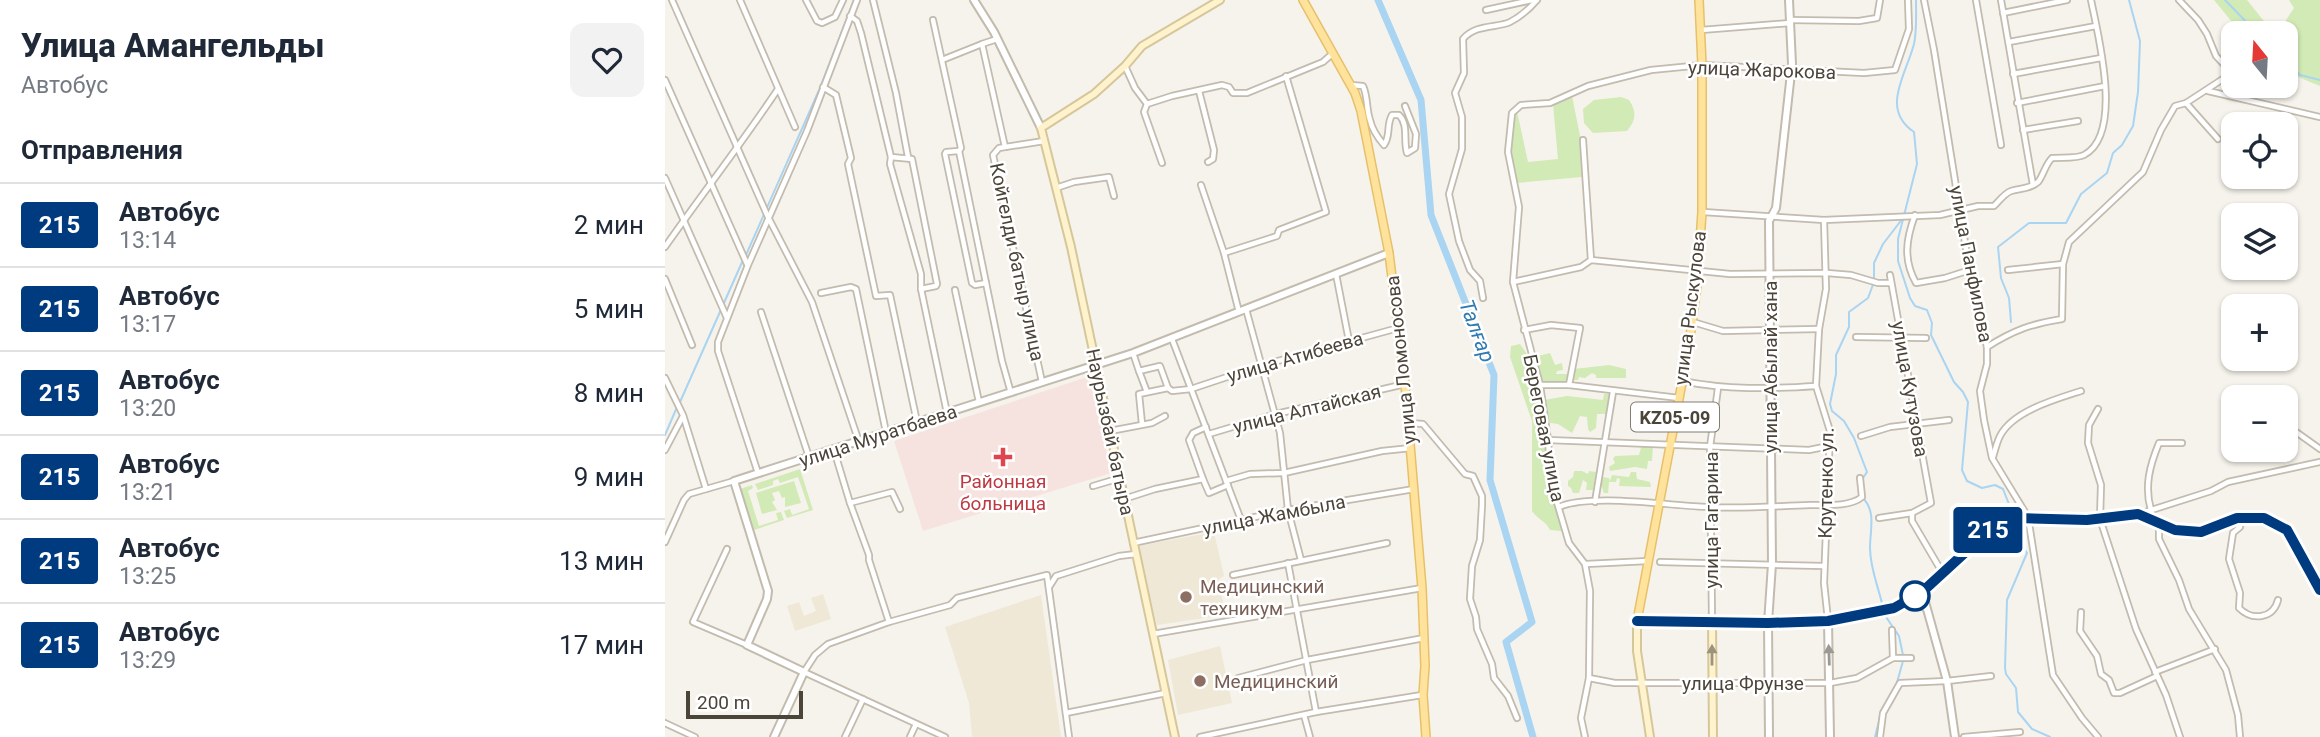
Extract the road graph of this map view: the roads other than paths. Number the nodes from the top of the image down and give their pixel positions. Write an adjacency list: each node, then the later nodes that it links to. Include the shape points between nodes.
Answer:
1 (740, 0): 43 (street)
2 (806, 0): 3 (street, via 822,23 835,17)
3 (843, 0)
4 (857, 0): 23 (street)
5 (873, 0): 64 (street)
6 (974, 0): 28 (street)
7 (1220, 0): 35 (main road, via 1142,46)
8 (1303, 0): 31 (main road, улица Ломоносова)
9 (1534, 0): 21 (street); 100 (street, via 1509,23 1490,24 1463,38 1464,73 1455,93 1462,117 1462,149 1449,194 1459,241 1469,270 1480,281)
10 (1699, 0): 27 (main road, улица Рыскулова / KZ05-09)
11 (1789, 0): 25 (street, улица Абылай хана)
12 (1880, 0): 25 (street, via 1877,18)
13 (1908, 0): 36 (street, улица Жарокова, via 1909,29 1895,70)
14 (1924, 0): 73 (street, улица Панфилова)
15 (1976, 0): 59 (street)
16 (2001, 0): 22 (street)
17 (2067, 0): 22 (street)
18 (2091, 0): 26 (street)
19 (2179, 0): 44 (street, via 2198,20 2216,56 2232,73)
20 (674, 1): 61 (street)
21 (1486, 10)
22 (2003, 13): 29 (street)
23 (850, 16): 42 (street); 63 (street, via 861,33)
24 (933, 20): 33 (street)
25 (1790, 22): 27 (street); 36 (street, улица Абылай хана)
26 (2096, 26): 29 (street); 32 (street)
27 (1701, 30): 34 (main road, улица Рыскулова / KZ05-09)
28 (997, 39): 30 (street); 54 (street)
29 (2009, 42): 37 (street)
30 (982, 44): 33 (street); 60 (street)
31 (1333, 53): 38 (street, via 1323,62); 40 (main road, улица Ломоносова)
32 (2101, 58): 37 (street); 41 (street)
33 (942, 60): 62 (street)
34 (1702, 65): 36 (street, улица Жарокова); 50 (street, улица Жарокова, via 1618,78 1551,103 1521,105); 74 (main road, улица Рыскулова / KZ05-09)
35 (1125, 66): 48 (street); 54 (main road, via 1094,94)
36 (1791, 71): 77 (street, улица Абылай хана)
37 (2013, 74): 46 (street)
38 (1286, 76): 45 (street, via 1247,93 1233,93 1222,85); 81 (street, via 1326,212 1279,230 1277,236)
39 (665, 80): 68 (street)
40 (1350, 85): 49 (street, via 1363,86 1369,120 1384,145 1392,115 1402,117 1407,153 1415,148 1416,140); 82 (main road, улица Ломоносова, via 1361,111)
41 (2105, 86): 46 (street); 70 (street, via 2106,110 2094,147 2084,155 2052,158)
42 (823, 87): 75 (street, via 807,131); 143 (street, via 836,94 876,296 890,295)
43 (778, 89): 53 (street); 61 (street)
44 (2207, 90): 47 (street); 51 (street)
45 (1199, 91): 48 (street); 65 (street, via 1214,150)
46 (2017, 103): 55 (street)
47 (2186, 103): 56 (street); 85 (street, via 2175,106 2143,172 2069,243)
48 (1147, 104): 66 (street, via 1144,112)
49 (1405, 106)
50 (1512, 113): 94 (street, Береговая улица, via 1509,152 1519,207)
51 (2320, 117)
52 (2078, 121): 55 (street)
53 (795, 127)
54 (1041, 128): 58 (main road, Наурызбай батыра)
55 (2023, 130): 70 (street)
56 (2218, 139)
57 (1583, 140): 83 (street)
58 (1044, 141): 60 (street); 71 (main road, Наурызбай батыра)
59 (2001, 145)
60 (1005, 147): 122 (street, Койгелди батыр улица, via 993,155)
61 (738, 149): 68 (street); 75 (street)
62 (960, 151): 95 (street); 95 (street, via 945,155 972,283)
63 (891, 157): 64 (street); 97 (street)
64 (908, 158): 97 (street, via 915,171 937,284)
65 (1208, 162)
66 (1162, 163)
67 (665, 178): 78 (street)
68 (710, 183): 78 (street); 84 (street)
69 (1201, 184): 81 (street)
70 (2033, 185): 73 (street, via 2010,191 1994,206)
71 (1056, 188): 72 (street, via 1109,177); 118 (main road, Наурызбай батыра)
72 (1114, 196)
73 (1959, 210): 76 (street); 87 (street, улица Панфилова)
74 (1702, 212): 77 (street); 86 (main road, улица Рыскулова / KZ05-09)
75 (766, 213): 84 (street); 154 (street, via 812,302)
76 (1915, 215): 79 (street); 87 (street, via 1906,254 1916,283)
77 (1772, 217): 79 (street); 89 (street, улица Абылай хана)
78 (684, 220): 80 (street); 103 (street)
79 (1824, 220): 91 (street, Крутенко ул.)
80 (665, 247)
81 (1224, 253): 101 (street)
82 (1389, 253): 90 (street, улица Муратбаева); 105 (main road, улица Ломоносова)
83 (1591, 260): 86 (street); 94 (street, via 1581,267)
84 (745, 261): 103 (street)
85 (2063, 264): 88 (street); 115 (street, via 2062,318 2022,327)
86 (1699, 270): 89 (street); 104 (main road, улица Рыскулова / KZ05-09)
87 (1970, 270): 115 (street, улица Панфилова)
88 (2008, 270)
89 (1770, 272): 91 (street); 108 (street, улица Абылай хана)
90 (1336, 273): 101 (street, улица Муратбаева); 113 (street)
91 (1827, 273): 96 (street); 106 (street, Крутенко ул.)
92 (1890, 275): 96 (street, улица Кутузова)
93 (665, 278): 114 (street)
94 (1513, 282): 107 (street, Береговая улица)
95 (986, 283): 134 (street)
96 (1891, 283): 110 (street, улица Кутузова)
97 (921, 289): 138 (street)
98 (955, 290): 136 (street)
99 (821, 293): 149 (street, via 856,289)
100 (1483, 298)
101 (1243, 310): 112 (street, улица Муратбаева); 117 (street)
102 (761, 312): 165 (street)
103 (727, 319): 169 (street, via 719,351)
104 (1692, 322): 108 (street, via 1723,331); 121 (main road, улица Рыскулова / KZ05-09)
105 (1399, 328): 113 (street, улица Атибеева); 123 (main road, улица Ломоносова)
106 (1819, 329): 108 (street); 126 (street, Крутенко ул.)
107 (1524, 330): 124 (street, Береговая улица); 125 (street, via 1551,325 1580,328)
108 (1771, 331): 130 (street, улица Абылай хана)
109 (1856, 337): 110 (street)
110 (1901, 338): 111 (street); 146 (street, улица Кутузова)
111 (1926, 338)
112 (1172, 339): 116 (street, улица Муратбаева); 129 (street)
113 (1349, 341): 117 (street, улица Атибеева)
114 (692, 345)
115 (1987, 347): 166 (street, улица Панфилова, via 1980,391)
116 (1133, 353): 118 (street, улица Муратбаева); 119 (street)
117 (1262, 365): 129 (street, улица Атибеева); 139 (street)
118 (1096, 366): 122 (street, улица Муратбаева); 148 (main road, Наурызбай батыра)
119 (1139, 371): 127 (street, via 1160,366); 132 (street)
120 (665, 378): 140 (street)
121 (1682, 381): 128 (street); 135 (main road, улица Рыскулова / KZ05-09)
122 (1042, 383): 134 (street, улица Муратбаева)
123 (1405, 384): 139 (street, улица Алтайская); 144 (main road, улица Ломоносова)
124 (1540, 385): 125 (street); 153 (street, Береговая улица)
125 (1569, 385): 133 (street)
126 (1816, 386): 130 (street); 158 (street, Крутенко ул., via 1830,431)
127 (1168, 388): 129 (street); 132 (street)
128 (1718, 388): 130 (street); 159 (street, улица Гагарина)
129 (1191, 389): 147 (street)
130 (1771, 389): 161 (street, улица Абылай хана)
131 (2081, 390): 166 (street, via 2011,422 2000,435)
132 (1147, 392): 145 (street, via 1139,394)
133 (1613, 392): 135 (street); 155 (street)
134 (1011, 393): 136 (street, улица Муратбаева)
135 (1679, 398): 156 (main road, улица Рыскулова / KZ05-09)
136 (979, 403): 138 (street, улица Муратбаева)
137 (2098, 409): 194 (street, via 2089,425 2088,443 2101,485)
138 (947, 414): 143 (street, улица Муратбаева)
139 (1276, 414): 151 (street, улица Алтайская); 168 (street)
140 (683, 415): 163 (street); 176 (street)
141 (1165, 416): 145 (street)
142 (1949, 419): 146 (street)
143 (917, 423): 149 (street, улица Муратбаева)
144 (1409, 423): 160 (main road, улица Ломоносова); 250 (street, via 1423,424 1478,485 1480,540 1472,566 1470,599 1494,678 1508,695)
145 (1142, 424): 148 (street)
146 (1917, 425): 152 (street); 189 (street, улица Кутузова, via 1931,503)
147 (1206, 427): 151 (street); 172 (street, via 1189,440)
148 (1109, 431): 170 (main road, Наурызбай батыра)
149 (887, 433): 154 (street, улица Муратбаева)
150 (2298, 433): 162 (street)
151 (1209, 434): 174 (street)
152 (1861, 436)
153 (1548, 440): 155 (street); 184 (street, Береговая улица, via 1551,482)
154 (859, 442): 164 (street, улица Муратбаева)
155 (1606, 442): 156 (street); 179 (street)
156 (1670, 443): 159 (street); 181 (main road, улица Рыскулова / KZ05-09)
157 (2182, 443): 188 (street, via 2159,443 2150,466 2147,496)
158 (1829, 446): 161 (street); 182 (street, Крутенко ул.)
159 (1710, 447): 161 (street); 185 (street, улица Гагарина)
160 (1411, 448): 168 (street); 177 (main road, улица Ломоносова)
161 (1770, 448): 183 (street, улица Абылай хана)
162 (2320, 449)
163 (665, 450)
164 (834, 450): 165 (street, улица Муратбаева); 180 (street)
165 (809, 458): 169 (street, улица Муратбаева)
166 (1993, 458): 191 (street, улица Панфилова)
167 (2320, 462): 188 (street, via 2228,482)
168 (1284, 473): 174 (street, via 1250,474); 187 (street)
169 (758, 474): 173 (street, улица Муратбаева)
170 (1120, 478): 175 (street); 178 (main road, Наурызбай батыра)
171 (1860, 478): 182 (street, via 1862,497 1856,502)
172 (1203, 479): 174 (street, via 1209,493); 178 (street)
173 (734, 481): 176 (street); 229 (street, via 768,591)
174 (1227, 483): 195 (street)
175 (1093, 486)
176 (706, 489): 197 (street, via 687,497)
177 (1415, 489): 187 (street, улица Жамбыла); 213 (main road, улица Ломоносова)
178 (1124, 499): 198 (main road, Наурызбай батыра)
179 (1595, 502): 181 (street); 184 (street, via 1569,502)
180 (850, 503): 186 (street, via 893,492); 224 (street)
181 (1659, 504): 185 (street); 203 (main road, улица Рыскулова / KZ05-09)
182 (1826, 505): 183 (street); 209 (street, Крутенко ул.)
183 (1771, 506): 185 (street); 208 (street, улица Абылай хана)
184 (1559, 507): 206 (street, Береговая улица, via 1569,542)
185 (1710, 507): 207 (street, улица Гагарина)
186 (899, 509)
187 (1288, 510): 195 (street, улица Жамбыла); 202 (street)
188 (2151, 510): 190 (street)
189 (1912, 513): 192 (street); 210 (street, via 1912,521)
190 (2138, 514): 194 (main road); 196 (main road)
191 (2028, 517): 194 (main road); 210 (main road, via 1985,532); 273 (street, via 2053,675)
192 (1879, 518)
193 (2240, 518): 196 (main road, via 2201,532); 214 (main road, via 2264,518 2287,530); 216 (street, via 2229,559 2240,593 2239,608 2260,618 2274,609)
194 (2100, 519): 235 (street, via 2136,629)
195 (1241, 520): 198 (street, улица Жамбыла)
196 (2159, 523): 230 (street, via 2159,539 2189,609)
197 (665, 542)
198 (1133, 542): 201 (main road, Наурызбай батыра)
199 (1387, 543): 202 (street)
200 (727, 549): 229 (street, via 693,622)
201 (1136, 554): 212 (street, via 1056,576); 227 (main road, Наурызбай батыра)
202 (1300, 560): 205 (street)
203 (1648, 561): 206 (street); 221 (main road, улица Рыскулова / KZ05-09)
204 (1660, 562): 207 (street)
205 (1288, 563): 211 (street); 218 (street)
206 (1585, 564): 238 (street, Береговая улица, via 1590,591)
207 (1711, 564): 208 (street); 222 (street, улица Гагарина)
208 (1772, 564): 209 (street); 225 (street, улица Абылай хана)
209 (1824, 566): 223 (street, Крутенко ул.)
210 (1943, 573): 215 (main road)
211 (1234, 575)
212 (1049, 587): 224 (street, via 1047,575 957,598 950,605); 248 (street)
213 (1422, 588): 218 (street); 228 (main road, улица Ломоносова)
214 (2320, 590)
215 (1922, 592): 217 (main road); 219 (street)
216 (2278, 600)
217 (1907, 601): 219 (street, via 1920,601); 223 (main road, via 1894,608)
218 (1296, 609): 227 (street); 233 (street)
219 (1927, 609): 240 (street)
220 (2081, 612): 235 (street, via 2080,631 2114,693)
221 (1637, 621): 222 (main road); 242 (main road, улица Рыскулова)
222 (1712, 621): 225 (main road); 241 (main road, улица Гагарина, one-way to 222)
223 (1828, 621): 225 (main road); 243 (street, one-way to 223)
224 (889, 622): 234 (street, via 828,644)
225 (1768, 623): 239 (street, улица Абылай хана)
226 (1892, 630): 231 (street)
227 (1153, 634): 244 (main road, Наурызбай батыра)
228 (1424, 638): 233 (street); 245 (main road, улица Ломоносова)
229 (747, 645): 234 (street)
230 (2215, 649): 235 (street); 275 (street, via 2232,685)
231 (1893, 658): 232 (street, улица Фрунзе); 243 (street, улица Фрунзе, via 1857,678)
232 (1911, 658)
233 (1307, 660): 237 (street); 247 (street)
234 (804, 672): 246 (street); 256 (street)
235 (2156, 674): 274 (street)
236 (1991, 676): 240 (street)
237 (1238, 678)
238 (1588, 678): 242 (street, улица Фрунзе); 265 (street, Береговая улица, via 1581,718)
239 (1769, 681): 241 (street, улица Фрунзе); 243 (street, улица Фрунзе); 268 (street, улица Абылай хана)
240 (1947, 681): 270 (street, via 1900,683 1883,713); 271 (street)
241 (1712, 682): 242 (street, улица Фрунзе); 267 (main road, улица Гагарина)
242 (1642, 683): 266 (main road, улица Рыскулова)
243 (1830, 683): 269 (street)
244 (1166, 693): 248 (street); 261 (main road, Наурызбай батыра)
245 (1423, 695): 247 (street); 264 (main road, улица Ломоносова)
246 (863, 699): 252 (street); 257 (street)
247 (1316, 712): 249 (street)
248 (1066, 713): 260 (street)
249 (1304, 715): 262 (street); 263 (street)
250 (1517, 718)
251 (665, 723): 255 (street)
252 (916, 724): 258 (street); 259 (street)
253 (2020, 732): 254 (street)
254 (1989, 736): 272 (street)
255 (695, 737)
256 (774, 737)
257 (845, 737)
258 (910, 737)
259 (945, 737)
260 (1069, 737)
261 (1175, 737)
262 (1200, 737)
263 (1310, 737)
264 (1426, 737)
265 (1585, 737)
266 (1650, 737)
267 (1713, 737)
268 (1769, 737)
269 (1830, 737)
270 (1880, 737)
271 (1955, 737)
272 (1964, 737)
273 (2098, 737)
274 (2181, 737)
275 (2240, 737)

